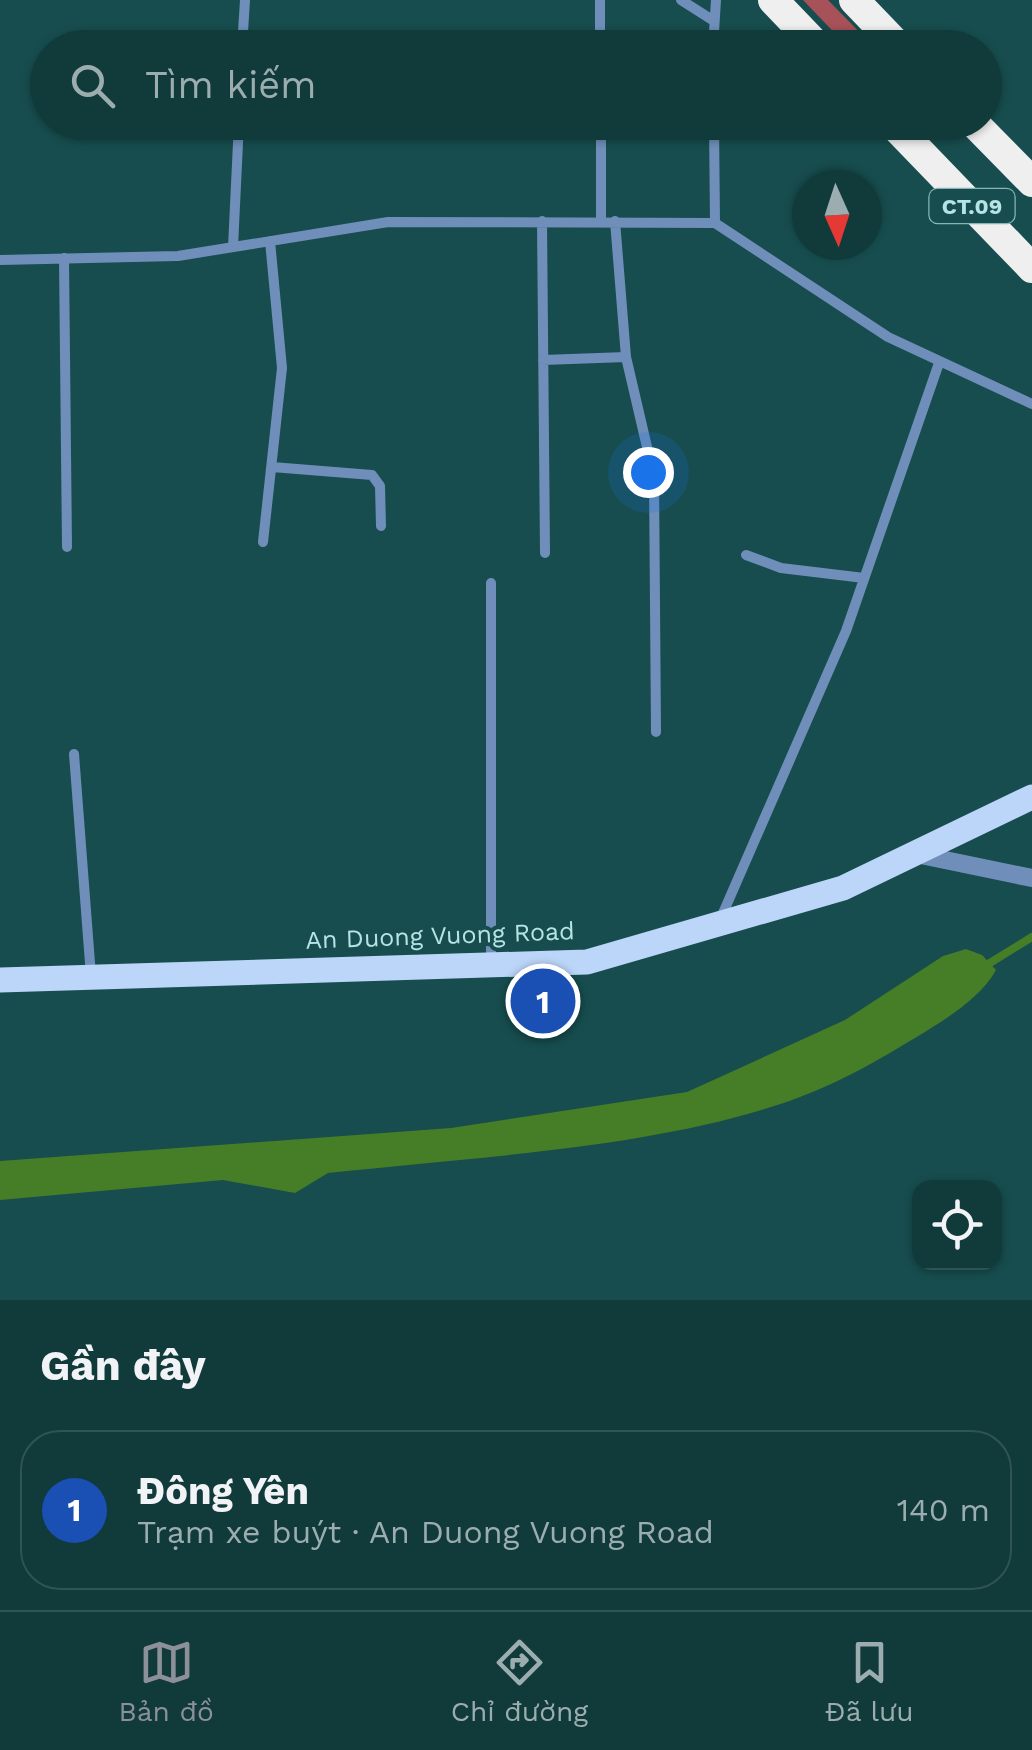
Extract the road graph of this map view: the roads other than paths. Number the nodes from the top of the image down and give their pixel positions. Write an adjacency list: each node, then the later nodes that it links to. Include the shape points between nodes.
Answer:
1 (245, 0): 8 (street)
2 (600, 0): 9 (street)
3 (681, 0): 7 (street)
4 (716, 0): 7 (street)
5 (773, 0): 11 (highway)
6 (854, 0): 12 (highway)
7 (714, 21): 10 (street)
8 (243, 30)
9 (600, 30)
10 (714, 30)
11 (802, 30)
12 (883, 30)
13 (238, 140): 24 (street)
14 (600, 140): 20 (street)
15 (714, 140): 22 (street)
16 (908, 140): 27 (highway, CT.09)
17 (991, 140): 18 (highway, CT.09)
18 (1032, 182)
19 (542, 221): 20 (street); 23 (street, via 388,222); 29 (street)
20 (601, 222): 21 (street)
21 (615, 222): 22 (street); 28 (street)
22 (715, 222): 30 (street, via 888,337)
23 (270, 241): 24 (street); 32 (street, via 282,354)
24 (233, 247): 25 (street, via 178,256)
25 (64, 258): 26 (street); 35 (street)
26 (0, 260)
27 (1032, 268)
28 (626, 356): 29 (street); 40 (street, via 654,477)
29 (543, 360): 36 (street)
30 (939, 363): 31 (street); 38 (street)
31 (1032, 404)
32 (272, 467): 33 (street, via 372,475 380,486); 34 (street)
33 (380, 526)
34 (263, 542)
35 (68, 548)
36 (546, 553)
37 (746, 555): 38 (street, via 781,568)
38 (864, 578): 45 (street)
39 (492, 583): 46 (street)
40 (656, 732)
41 (74, 754): 47 (street)
42 (1032, 798): 43 (main road, An Duong Vuong Road)
43 (916, 854): 44 (street); 45 (main road, An Duong Vuong Road, via 843,888)
44 (1032, 878)
45 (718, 924): 46 (main road, An Duong Vuong Road, via 587,962)
46 (491, 964): 47 (main road, An Duong Vuong Road)
47 (91, 976): 48 (main road, An Duong Vuong Road)
48 (0, 980)

